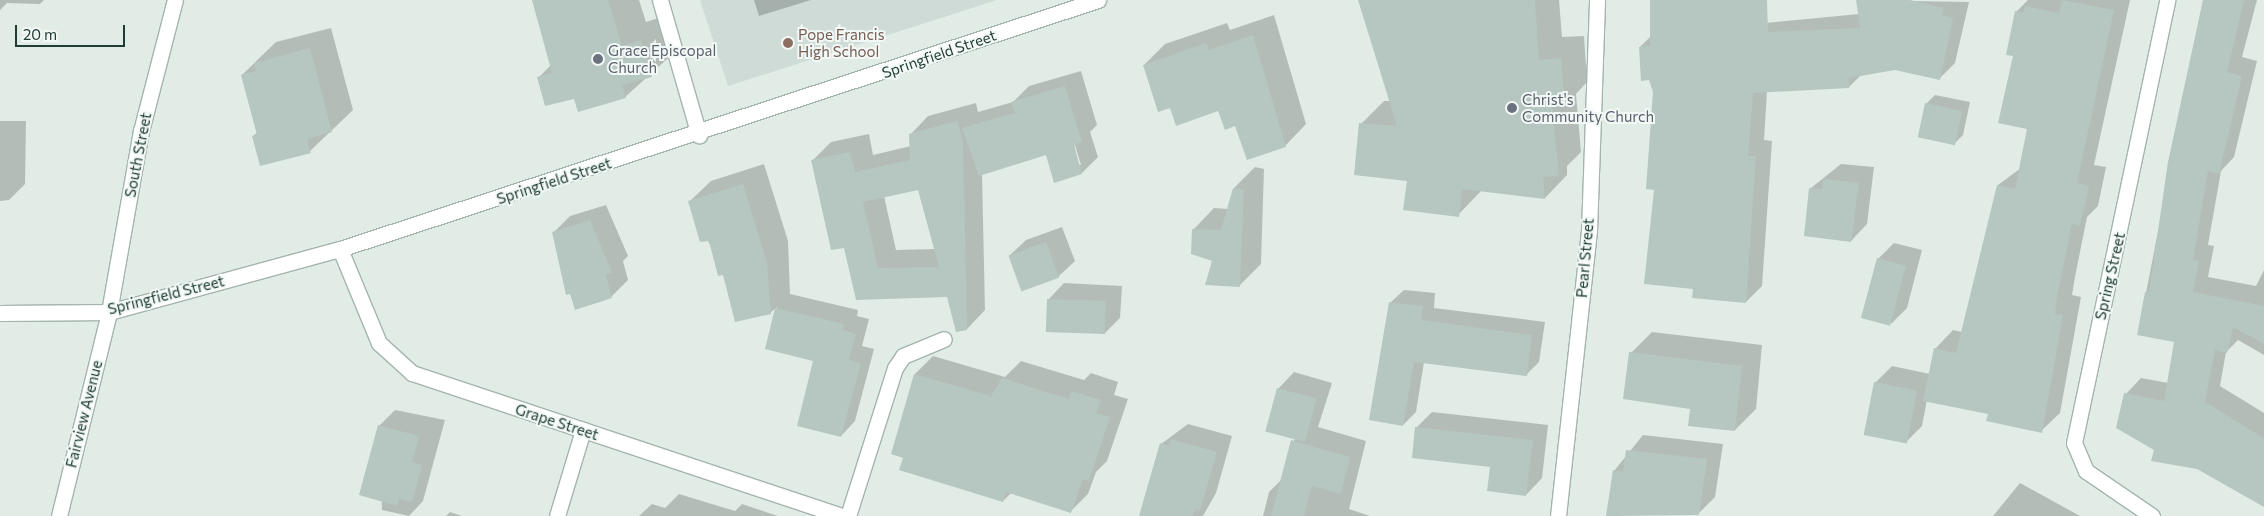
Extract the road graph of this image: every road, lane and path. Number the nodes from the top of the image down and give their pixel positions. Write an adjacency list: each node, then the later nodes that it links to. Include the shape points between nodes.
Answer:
1 (175, 0): 8 (street, South Street, via 141,131)
2 (660, 0): 6 (street)
3 (1098, 0): 6 (street, Springfield Street)
4 (1597, 0): 16 (street, Pearl Street, via 1589,231)
5 (2167, 0): 17 (street, Spring Street, via 2074,443 2086,471)
6 (699, 135): 7 (street, Springfield Street)
7 (340, 249): 8 (street, Springfield Street); 11 (street, Grape Street, via 379,343 412,373)
8 (109, 312): 9 (street, Springfield Street); 12 (street, Fairview Avenue)
9 (0, 313)
10 (944, 339): 15 (street, via 903,356 895,368)
11 (583, 430): 13 (street); 14 (street, Grape Street)
12 (59, 516)
13 (557, 516)
14 (842, 516)
15 (848, 516)
16 (1558, 516)
17 (2152, 516)

